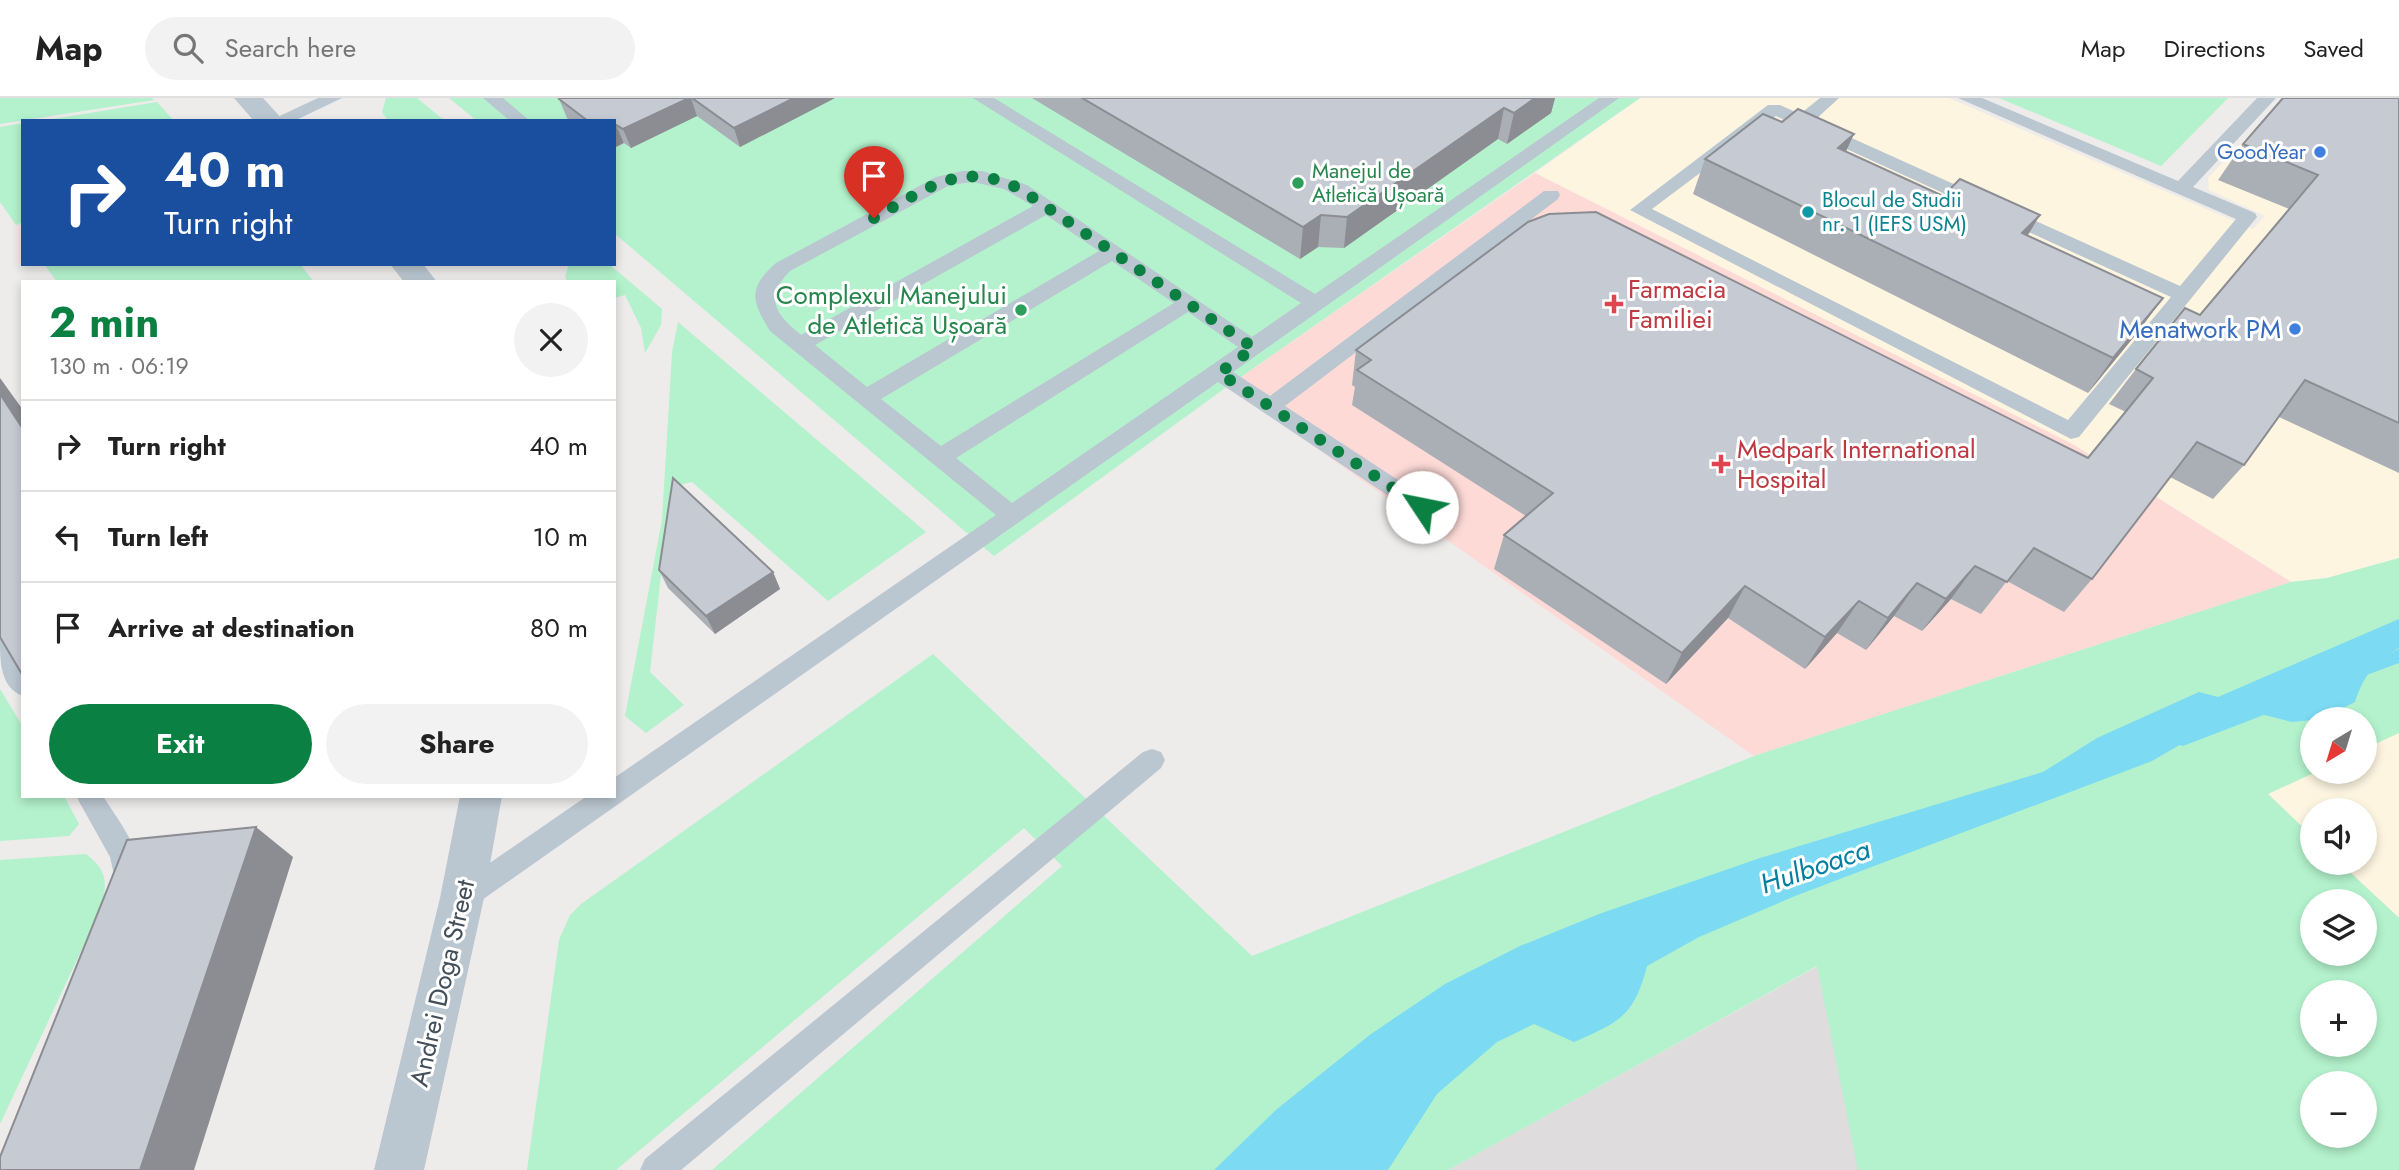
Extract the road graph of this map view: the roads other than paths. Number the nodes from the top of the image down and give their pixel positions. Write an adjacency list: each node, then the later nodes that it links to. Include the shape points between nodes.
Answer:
1 (248, 98): 9 (street)
2 (333, 98): 10 (lane)
3 (492, 98): 11 (lane)
4 (982, 98): 21 (lane)
5 (1610, 98): 21 (lane)
6 (1830, 98): 12 (lane)
7 (1967, 98): 13 (lane)
8 (2267, 98): 13 (lane)
9 (268, 119)
10 (283, 119)
11 (518, 119)
12 (1802, 121): 19 (lane); 19 (lane, via 1774,109 1639,211 2071,431)
13 (2181, 189): 19 (lane, via 2248,217)
14 (1551, 195): 26 (lane)
15 (1046, 207): 16 (lane); 22 (lane); 22 (lane, via 1000,179 960,176 783,267 768,281 763,297 777,326)
16 (1112, 252): 20 (lane); 25 (lane)
17 (407, 266): 18 (street)
18 (420, 280)
19 (2183, 295)
20 (1188, 303): 23 (lane); 27 (lane)
21 (1317, 304): 23 (lane)
22 (801, 344): 25 (lane)
23 (1254, 348): 24 (lane)
24 (1219, 373): 26 (lane); 29 (lane)
25 (866, 398): 27 (lane)
26 (1271, 406): 28 (lane)
27 (940, 457): 29 (lane)
28 (1422, 507)
29 (1013, 516): 33 (lane)
30 (0, 649): 31 (lane)
31 (21, 683)
32 (1152, 760): 40 (lane)
33 (616, 792)
34 (90, 798): 38 (lane, via 123,855 129,880)
35 (481, 798): 37 (street, Andrei Doga Street)
36 (606, 798): 37 (lane)
37 (462, 898): 39 (street, Andrei Doga Street)
38 (123, 907)
39 (399, 1170)
40 (656, 1170)

